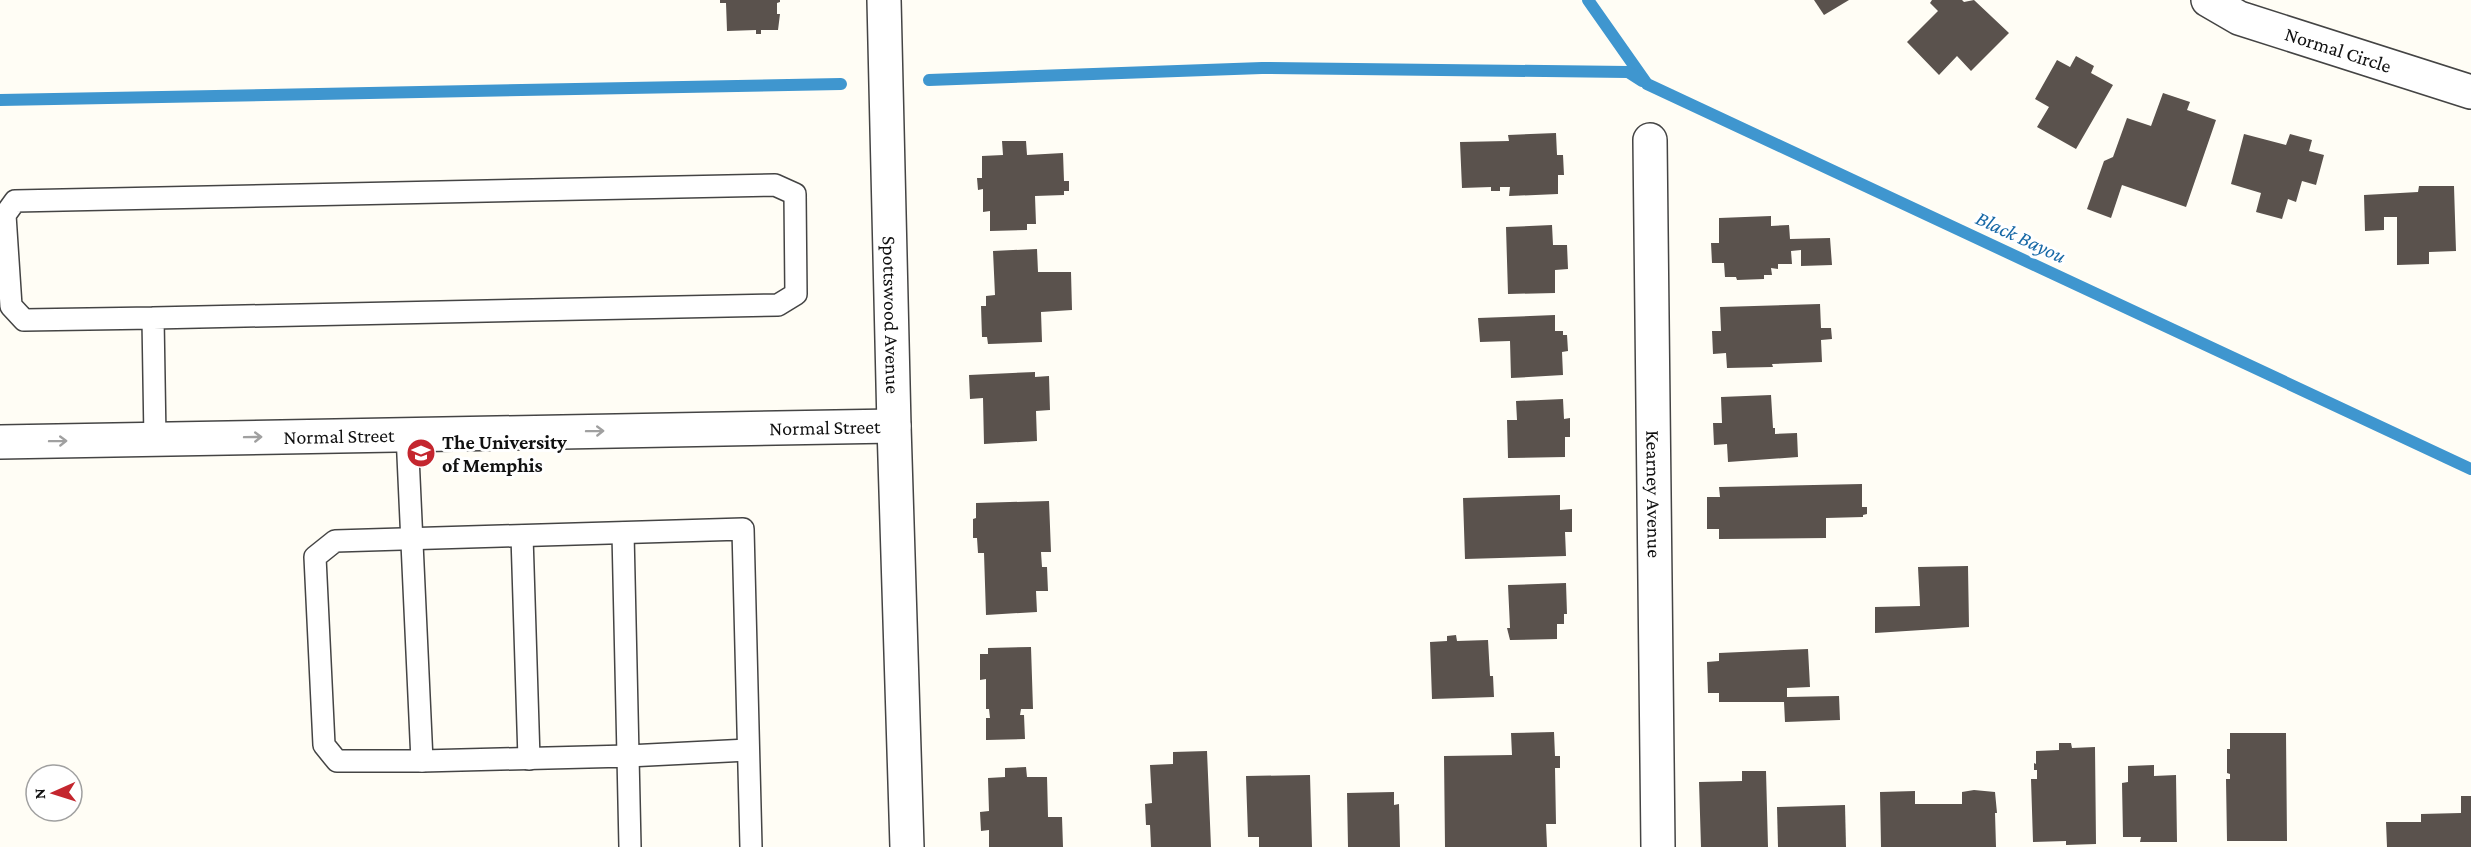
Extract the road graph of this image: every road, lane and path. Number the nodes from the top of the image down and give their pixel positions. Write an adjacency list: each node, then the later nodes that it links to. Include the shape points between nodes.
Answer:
1 (884, 0): 6 (street, Spottswood Avenue)
2 (2208, 0): 3 (street, Normal Circle, via 2239,18)
3 (2471, 92)
4 (1650, 140): 20 (street, Kearney Avenue)
5 (153, 318): 5 (lane, via 24,320 11,306 5,215 15,201 775,185 795,194 796,294 778,305); 8 (lane)
6 (894, 426): 7 (street, Normal Street, one-way to 6); 19 (street, Spottswood Avenue)
7 (407, 434): 8 (street, Normal Street, one-way to 7); 12 (lane)
8 (155, 439): 9 (street, Normal Street, one-way to 8)
9 (0, 442)
10 (623, 533): 11 (lane); 13 (lane, via 743,529); 14 (lane)
11 (522, 536): 12 (lane); 15 (lane)
12 (413, 539): 16 (lane); 16 (lane, via 335,541 315,557 324,745 337,761)
13 (748, 750): 14 (lane); 18 (lane)
14 (628, 756): 15 (lane); 17 (lane)
15 (529, 759): 16 (lane)
16 (422, 761)
17 (630, 847)
18 (751, 847)
19 (907, 847)
20 (1658, 847)

